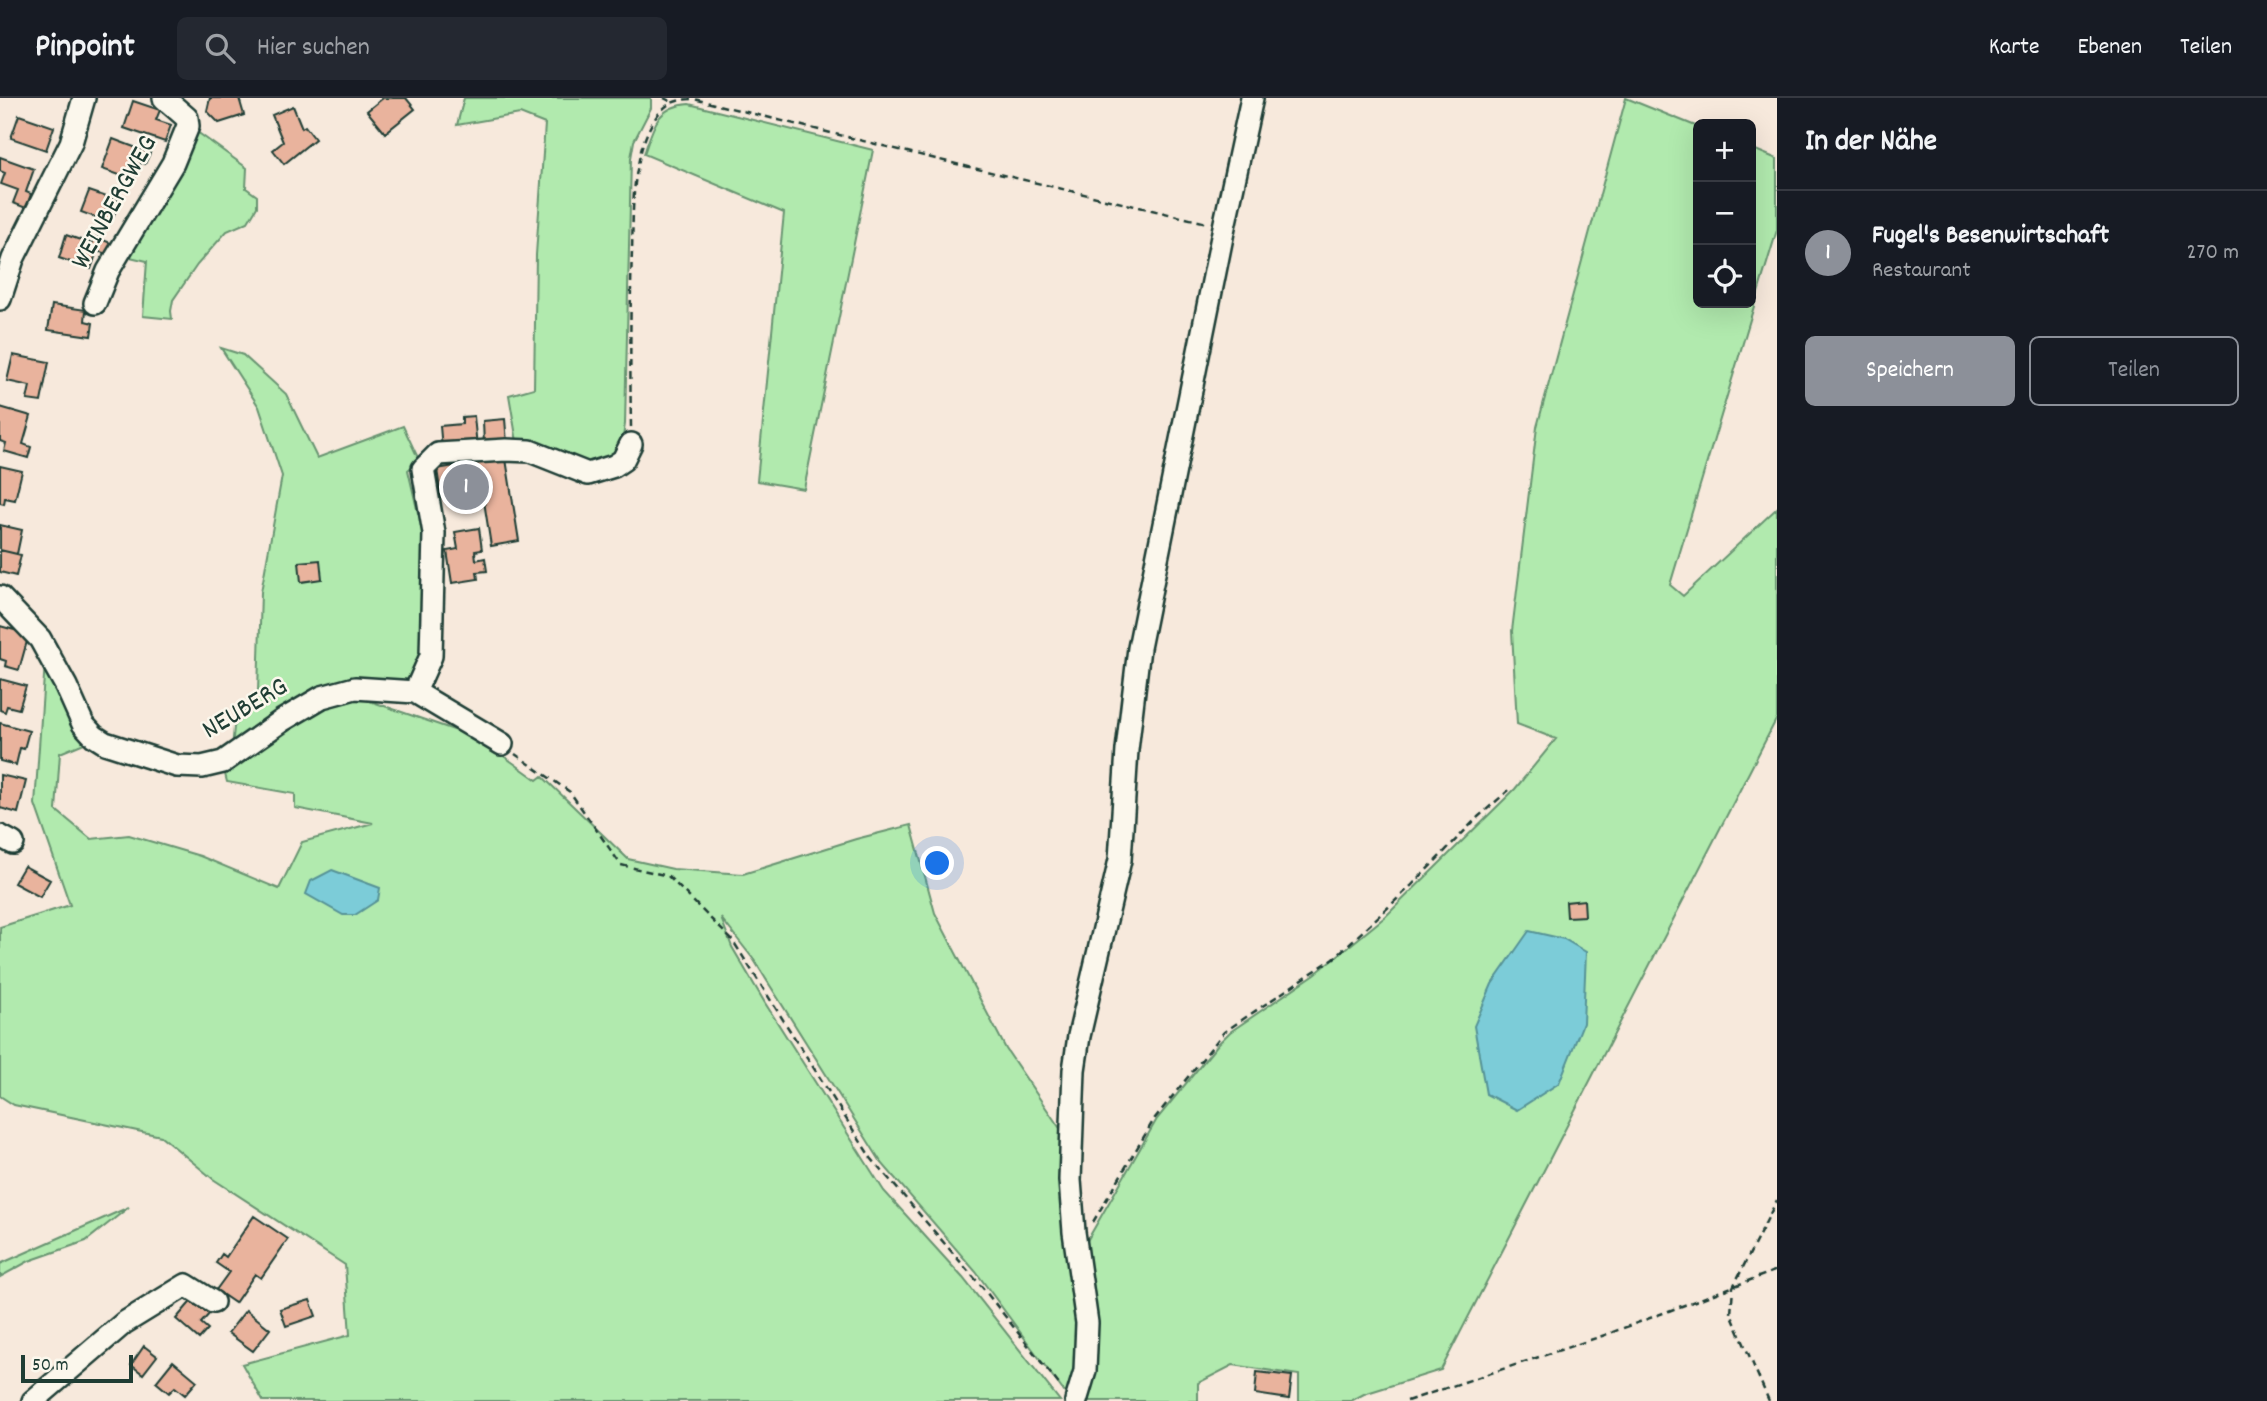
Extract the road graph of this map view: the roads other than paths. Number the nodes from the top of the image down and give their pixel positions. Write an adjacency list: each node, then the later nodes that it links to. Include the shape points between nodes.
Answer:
1 (99, 98): 4 (street)
2 (164, 98): 6 (street, WEINBERGWEG, via 187,118 188,126 173,163 108,271)
3 (1252, 98): 12 (street, via 1139,648 1120,860 1074,1070 1070,1180 1087,1323 1086,1371)
4 (82, 107): 5 (street, via 71,143 13,259)
5 (0, 299)
6 (94, 303)
7 (631, 444): 9 (street, via 623,460 588,474 530,451 506,450 439,454 424,469 434,533 431,656)
8 (0, 597): 9 (street, NEUBERG, via 40,639 83,724 94,736 177,766 223,762 283,720 339,691)
9 (415, 692): 10 (street, NEUBERG)
10 (502, 744)
11 (213, 1302): 13 (street, via 186,1285 124,1323)
12 (1072, 1399)
13 (33, 1401)

